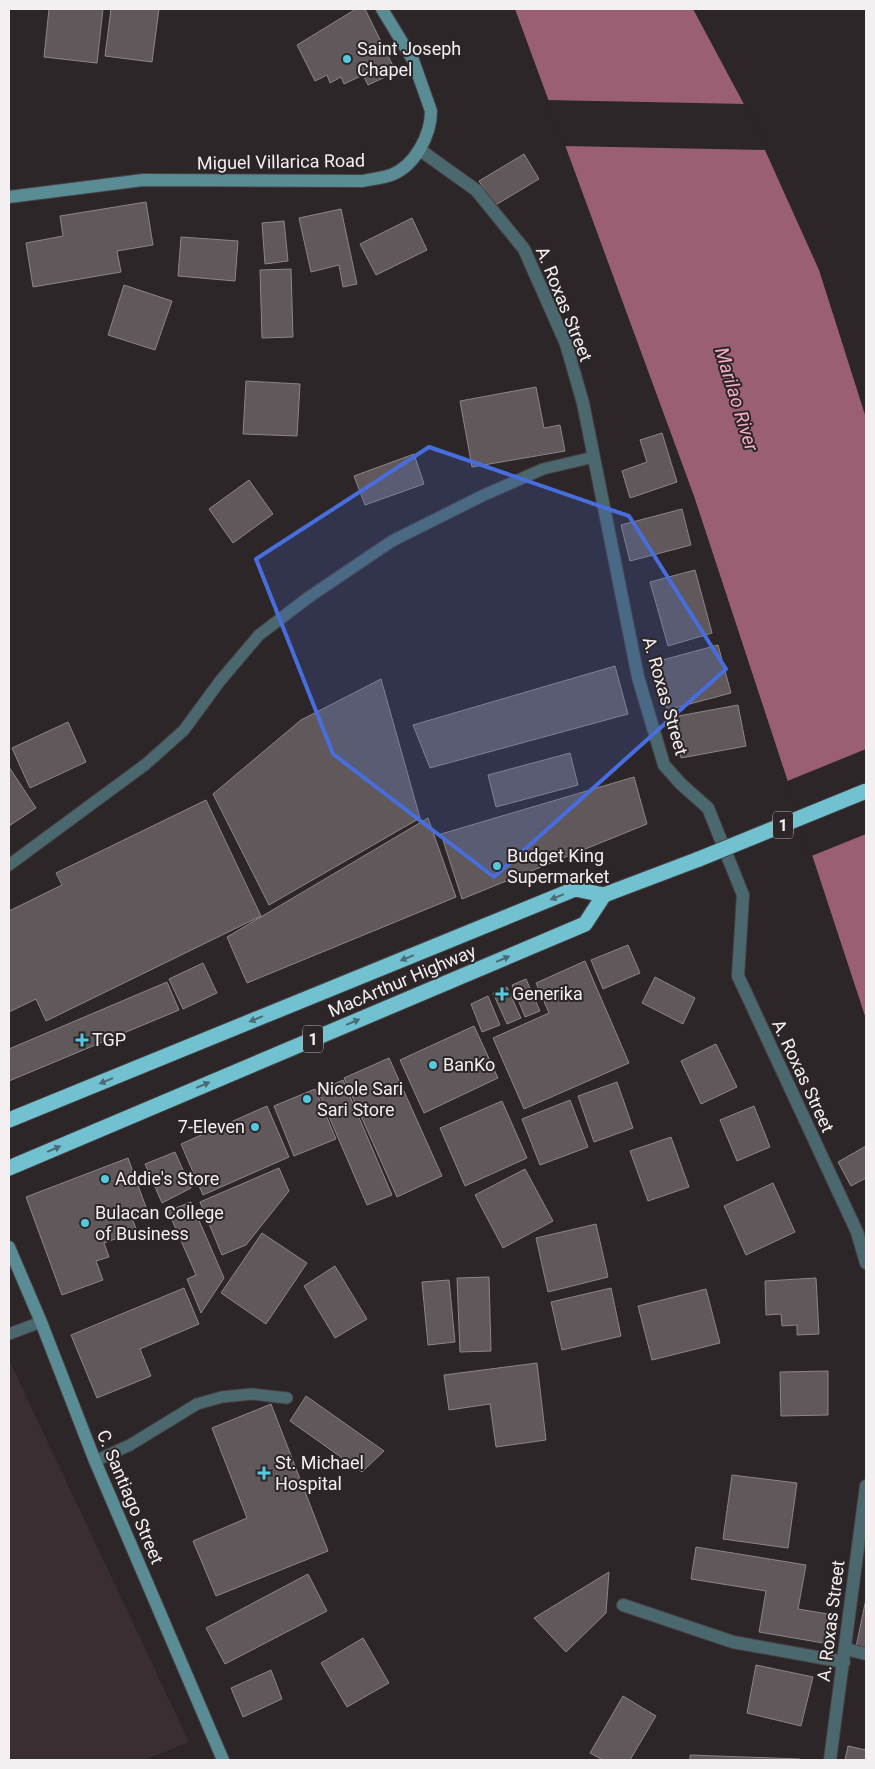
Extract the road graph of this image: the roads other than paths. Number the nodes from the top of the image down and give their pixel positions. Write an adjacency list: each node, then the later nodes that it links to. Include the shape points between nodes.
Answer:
1 (382, 9): 2 (main road, Miguel Villarica Road, via 413,60 431,111)
2 (420, 150): 3 (main road, Miguel Villarica Road, via 392,174 363,181 143,180); 4 (street, A. Roxas Street, via 476,190 524,248 566,344)
3 (9, 197)
4 (594, 457): 6 (lane, via 543,469 484,495 392,541 309,598 259,635 184,730 146,764); 11 (street, A. Roxas Street, via 638,677 664,765 708,808 743,895 738,976 856,1232)
5 (866, 791): 7 (highway, 1, bridge, via 699,860)
6 (9, 865)
7 (604, 895): 8 (highway, MacArthur Highway / 1, one-way to 8, via 575,889); 9 (highway, MacArthur Highway / 1, one-way to 7, via 585,924)
8 (9, 1120)
9 (9, 1168)
10 (9, 1247): 12 (main road, C. Santiago Street)
11 (866, 1263)
12 (41, 1322): 13 (lane); 15 (main road, C. Santiago Street)
13 (9, 1334)
14 (287, 1398): 15 (lane, via 252,1394 222,1397 198,1404 130,1445)
15 (95, 1461): 21 (main road, C. Santiago Street)
16 (866, 1486): 18 (street, A. Roxas Street)
17 (623, 1605): 20 (street, via 733,1642)
18 (846, 1649): 19 (street); 20 (street, A. Roxas Street)
19 (866, 1654)
20 (844, 1662): 22 (street, A. Roxas Street)
21 (223, 1760)
22 (830, 1760)

